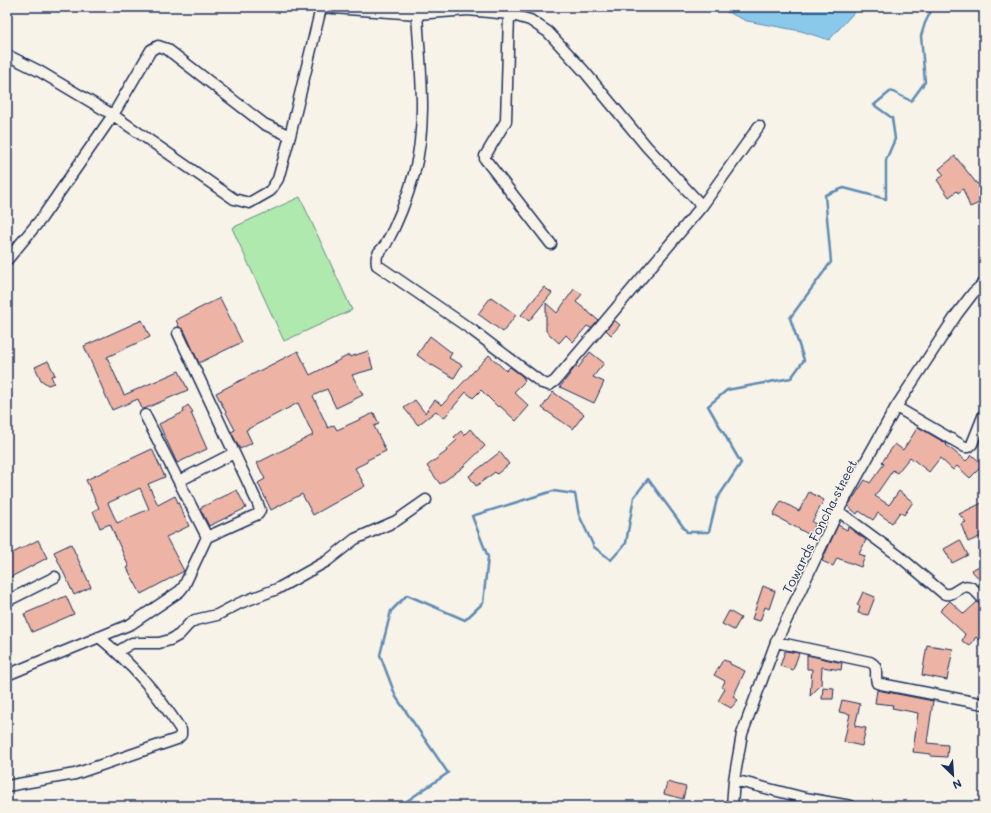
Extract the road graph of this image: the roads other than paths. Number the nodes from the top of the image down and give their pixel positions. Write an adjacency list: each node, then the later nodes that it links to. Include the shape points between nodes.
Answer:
1 (320, 7): 2 (street); 7 (street)
2 (417, 14): 3 (street, via 468,10); 8 (street, via 421,138 404,206 385,246 378,252 377,264 472,330 542,383 549,385 556,381)
3 (509, 14): 8 (street, via 530,20 548,32 584,71 646,147); 9 (street, via 506,121 485,159)
4 (7, 55): 5 (street)
5 (113, 115): 7 (street, via 151,50 158,46 167,49 264,124); 7 (street, via 234,199 249,203 270,191 278,179); 10 (street, via 41,220)
6 (759, 126): 8 (street)
7 (290, 136)
8 (702, 206)
9 (550, 244)
10 (7, 260)
11 (984, 283): 13 (street, Towards Foncha street, via 957,314)
12 (178, 333): 16 (street)
13 (896, 407): 14 (street, via 965,447 972,444); 19 (street, Towards Foncha street)
14 (984, 414)
15 (145, 415): 17 (street)
16 (234, 453): 17 (street); 20 (street, via 260,510 258,514)
17 (179, 481): 20 (street)
18 (426, 500): 26 (street, via 396,521 355,539 328,562 277,589 217,614 195,620 170,640 132,643)
19 (838, 511): 22 (street, via 899,556 942,594 951,595 966,586 972,588); 25 (street, Towards Foncha street)
20 (207, 537): 24 (street, via 180,591 131,624)
21 (55, 577): 23 (street)
22 (984, 600)
23 (7, 601)
24 (99, 637): 26 (street); 27 (street)
25 (776, 642): 28 (street, via 870,662 877,668 876,683); 29 (street, Towards Foncha street, via 742,734)
26 (117, 652): 30 (street, via 155,692 181,730 177,739 75,774)
27 (7, 675)
28 (984, 704)
29 (734, 780): 31 (street, Towards Foncha street); 32 (street, via 805,798)
30 (7, 786)
31 (732, 806)
32 (851, 806)

